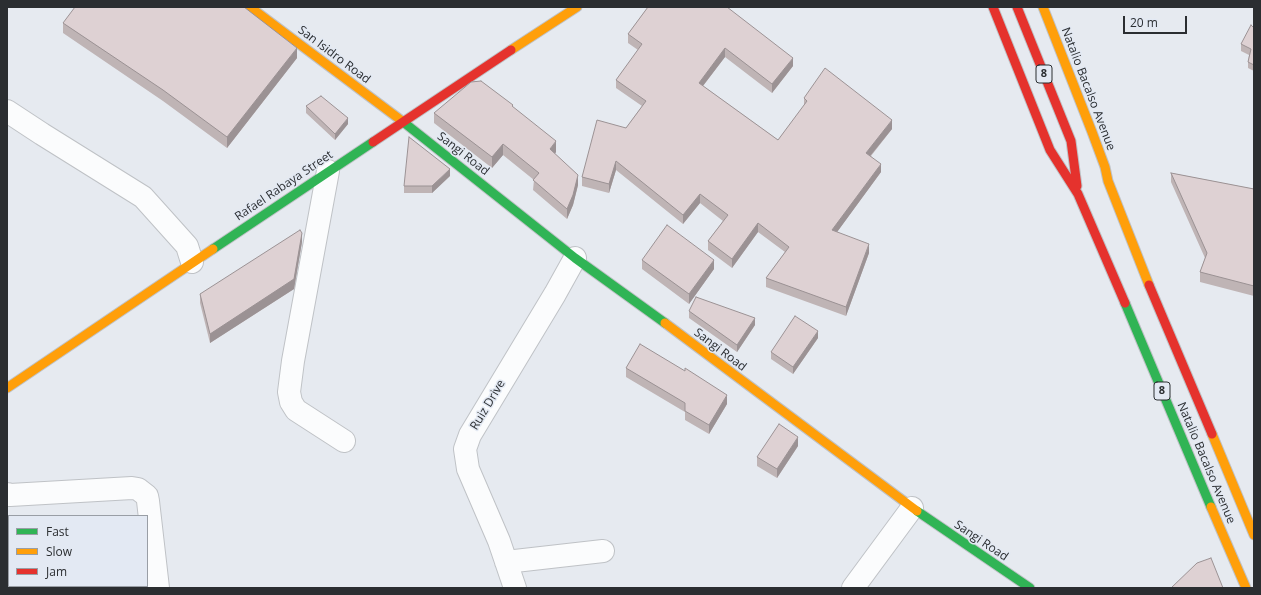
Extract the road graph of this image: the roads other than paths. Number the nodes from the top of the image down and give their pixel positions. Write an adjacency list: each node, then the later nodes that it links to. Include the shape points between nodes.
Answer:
1 (250, 7): 7 (main road, San Isidro Road)
2 (577, 7): 7 (main road, Rafael Rabaya Street)
3 (993, 7): 13 (main road, Natalio Bacalso Avenue, via 1050,150)
4 (1017, 7): 8 (main road, 8)
5 (1043, 7): 12 (main road, Natalio Bacalso Avenue, via 1092,132)
6 (7, 111): 15 (street, via 143,197 186,246)
7 (403, 122): 11 (main road, Rafael Rabaya Street); 14 (main road, Sangi Road)
8 (1071, 141): 9 (main road, 8); 13 (main road, Natalio Bacalso Avenue / 8)
9 (1082, 152)
10 (1098, 169): 12 (main road, Natalio Bacalso Avenue)
11 (328, 171): 15 (main road, Rafael Rabaya Street); 17 (street, via 289,392 296,410)
12 (1108, 181): 20 (main road, Natalio Bacalso Avenue)
13 (1078, 194): 27 (main road, Natalio Bacalso Avenue / 8)
14 (575, 258): 19 (main road, Sangi Road); 22 (street, Ruiz Drive, via 470,435 465,449 468,469)
15 (192, 262): 16 (main road, Rafael Rabaya Street)
16 (7, 388)
17 (344, 441)
18 (7, 494): 23 (street, via 132,488 138,490 148,501)
19 (912, 508): 25 (street); 26 (main road, Sangi Road)
20 (1254, 535)
21 (603, 551): 22 (street)
22 (506, 562): 24 (street, Ruiz Drive)
23 (158, 588)
24 (515, 588)
25 (853, 588)
26 (1030, 588)
27 (1246, 588)

